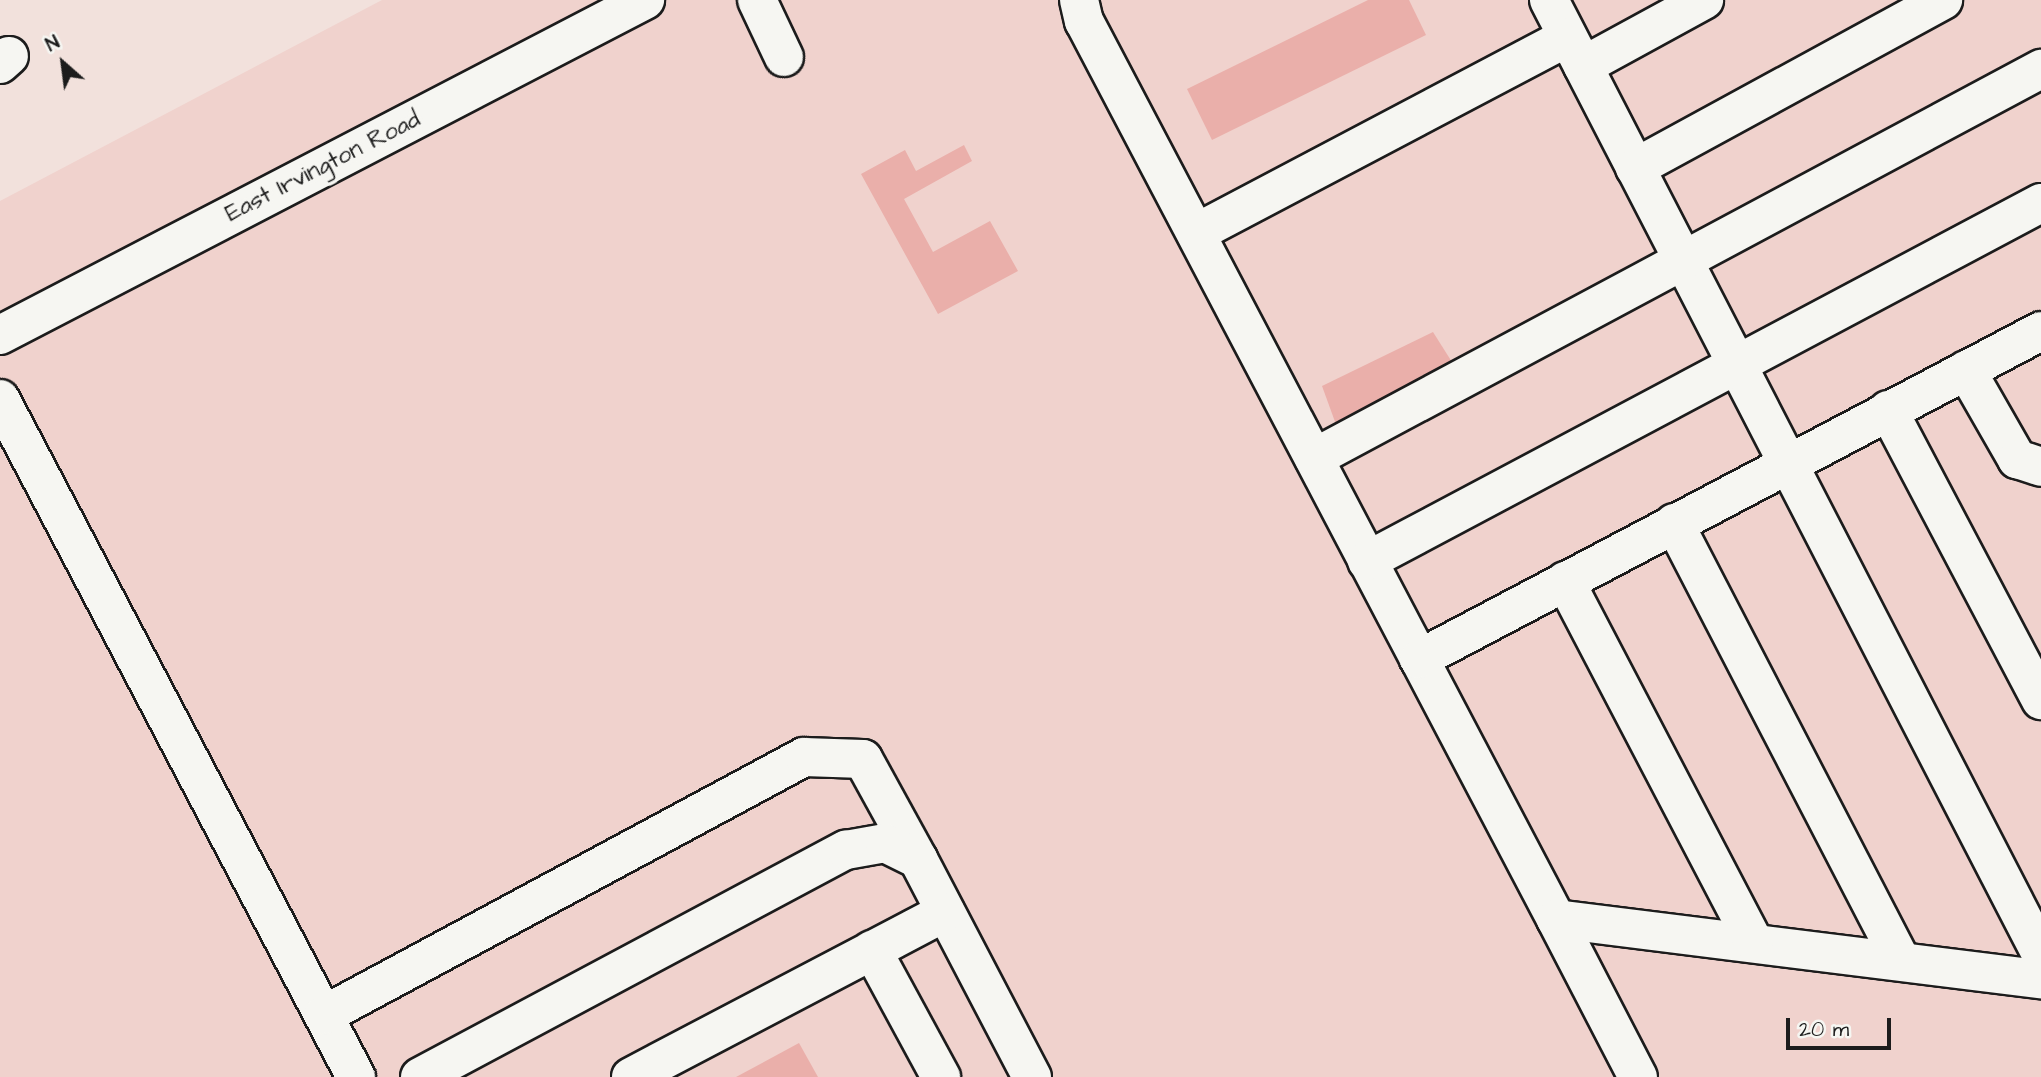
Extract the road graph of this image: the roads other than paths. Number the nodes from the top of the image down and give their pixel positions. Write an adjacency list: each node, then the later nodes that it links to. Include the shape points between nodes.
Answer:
1 (645, 0): 15 (street, East Irvington Road)
2 (757, 0): 8 (street)
3 (1079, 0): 12 (street, via 1084,21)
4 (1549, 0): 7 (street)
5 (1704, 0): 7 (street)
6 (1944, 0): 10 (street)
7 (1575, 51): 10 (street); 12 (street)
8 (784, 57)
9 (2041, 69): 13 (street)
10 (1635, 168): 13 (street)
11 (2041, 203): 16 (street)
12 (1196, 233): 20 (street)
13 (1684, 263): 16 (street); 20 (street)
14 (2041, 331): 17 (street)
15 (0, 335)
16 (1735, 362): 21 (street); 24 (street)
17 (1966, 370): 19 (street); 22 (street, via 2017,460)
18 (0, 399): 36 (street)
19 (1888, 410): 21 (street); 27 (street)
20 (1314, 458): 24 (street)
21 (1787, 463): 23 (street); 33 (street)
22 (2041, 467)
23 (1674, 523): 25 (street); 34 (street)
24 (1367, 561): 26 (street)
25 (1565, 581): 26 (street); 31 (street)
26 (1419, 659): 30 (street)
27 (2041, 700)
28 (918, 859): 29 (street); 36 (street, via 863,759 804,757); 38 (street, via 885,843 846,850)
29 (945, 912): 32 (street); 41 (street)
30 (1556, 919): 31 (street); 42 (street)
31 (1754, 943): 34 (street)
32 (872, 950): 39 (street); 40 (street)
33 (2041, 954)
34 (1901, 960): 35 (street)
35 (2041, 979)
36 (324, 1015): 37 (street)
37 (356, 1077)
38 (420, 1077)
39 (631, 1077)
40 (942, 1077)
41 (1031, 1077)
42 (1638, 1077)

